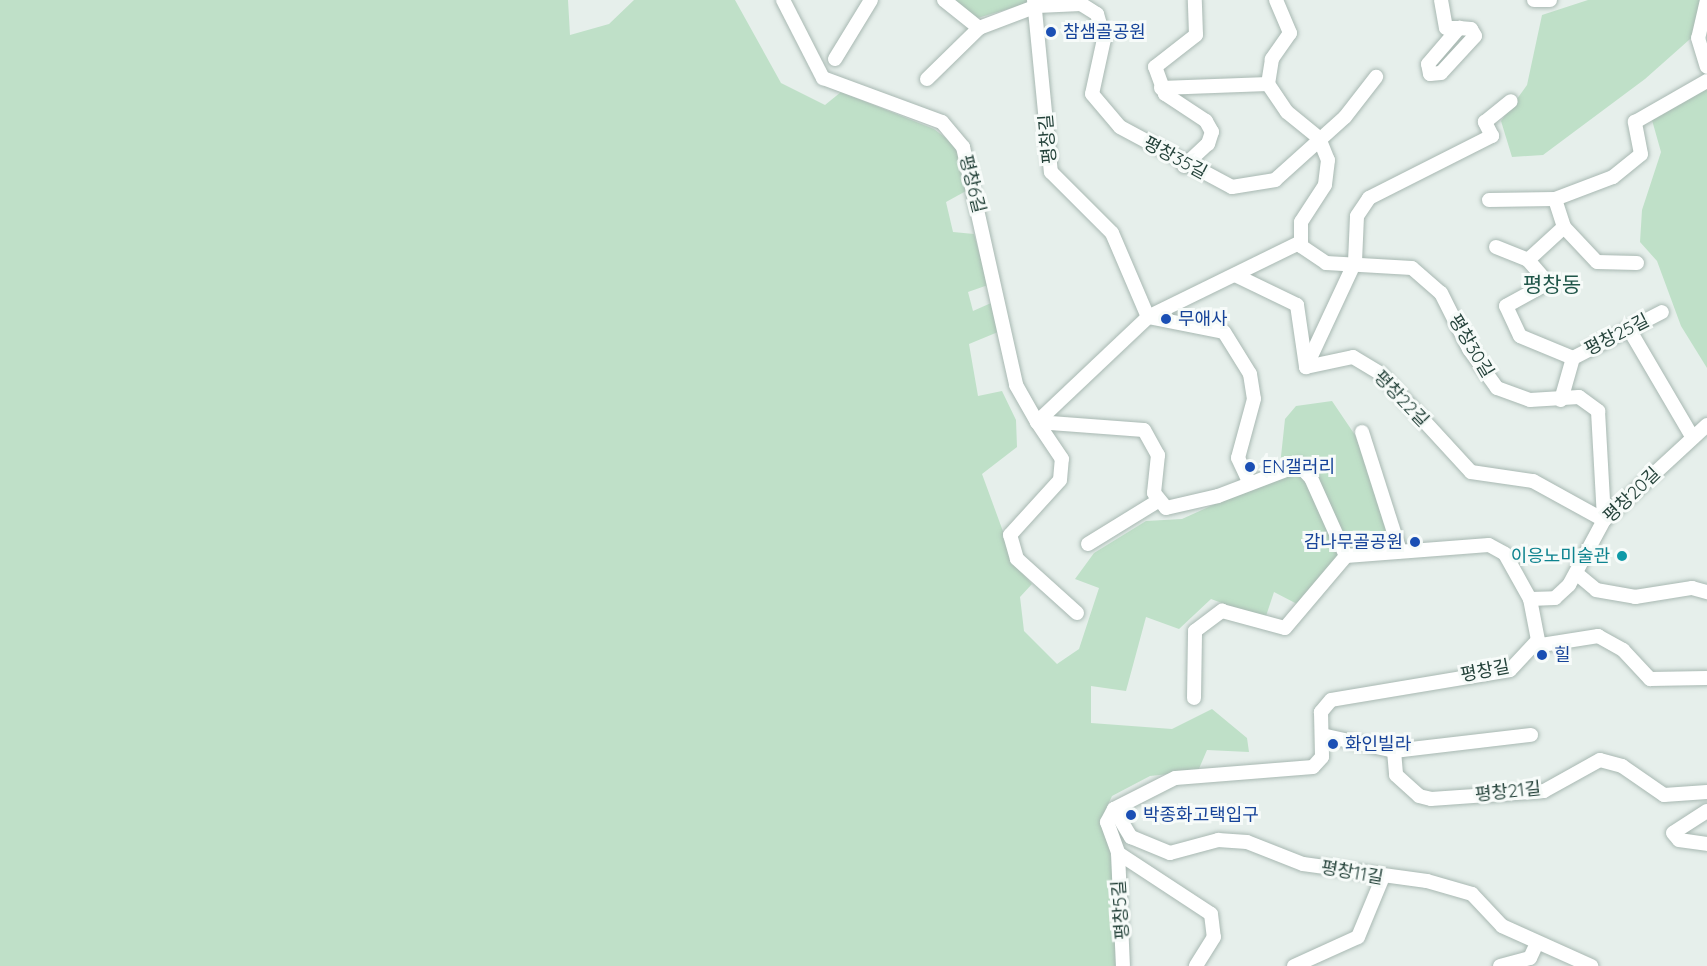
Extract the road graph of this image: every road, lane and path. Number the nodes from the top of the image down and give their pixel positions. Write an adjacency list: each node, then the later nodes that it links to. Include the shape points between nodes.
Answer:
1 (783, 0): 38 (street, 평창6길, via 823,78 942,122 963,147 1016,385)
2 (872, 0): 13 (street)
3 (944, 0): 11 (street)
4 (1195, 0): 19 (street, via 1196,35 1155,67)
5 (1276, 0): 18 (street, via 1290,33 1272,59)
6 (1441, 0): 12 (street, via 1446,28)
7 (1534, 0): 8 (street)
8 (1550, 0)
9 (1707, 0): 14 (street, via 1698,38)
10 (1036, 3): 11 (street); 22 (street, 평창35길, via 1081,4 1097,15 1104,39 1092,94 1120,127); 33 (street, 평창길 / 평창길, via 1051,172 1112,233)
11 (979, 28): 16 (street)
12 (1459, 28)
13 (835, 59)
14 (1707, 67)
15 (1376, 77): 21 (street, 평창35길, via 1345,117)
16 (927, 79)
17 (1707, 81): 23 (street, via 1635,122 1641,153 1613,177)
18 (1268, 84): 19 (street); 21 (street, via 1287,111)
19 (1161, 88): 22 (street, via 1206,121 1212,132 1208,144)
20 (1511, 101): 29 (street, via 1485,122 1492,136 1369,198 1357,216)
21 (1319, 138): 22 (street, 평창35길, via 1275,180 1232,187); 26 (street, via 1328,160 1325,184 1301,222)
22 (1184, 166)
23 (1555, 199): 24 (street); 25 (street)
24 (1489, 200)
25 (1564, 227): 28 (street); 30 (street, via 1597,262)
26 (1301, 242): 29 (street, 평창30길, via 1326,263); 31 (street)
27 (1496, 247): 28 (street, 평창25길)
28 (1528, 260): 35 (street, 평창25길, via 1548,283 1506,306 1520,336)
29 (1354, 262): 36 (street); 37 (street, 평창30길, via 1412,268 1441,293 1468,349 1497,388 1530,400)
30 (1637, 263)
31 (1235, 275): 33 (street); 36 (street, via 1297,305)
32 (1662, 312): 34 (street, 평창25길)
33 (1148, 317): 38 (street); 42 (street, via 1224,332 1244,366 1254,399 1238,458)
34 (1629, 329): 35 (street, 평창25길); 41 (street)
35 (1573, 358): 37 (street, 평창25길)
36 (1306, 367): 44 (street, 평창22길, via 1353,357 1381,374 1471,472 1533,481)
37 (1561, 400): 44 (street, 평창30길, via 1579,397 1598,411)
38 (1037, 422): 43 (street, via 1144,430 1158,455); 51 (street, 평창6길, via 1062,459 1060,480 1010,535 1017,559)
39 (1707, 425): 41 (street, 평창20길)
40 (1362, 432): 46 (street)
41 (1693, 438): 44 (street, 평창20길)
42 (1249, 482): 43 (street, via 1176,509); 47 (street, via 1299,465 1311,478)
43 (1158, 501): 45 (street)
44 (1604, 520): 48 (street, 평창20길)
45 (1088, 544)
46 (1400, 551): 47 (street); 50 (street, via 1489,545 1505,554)
47 (1346, 556): 54 (street, via 1285,628 1222,611 1195,632)
48 (1575, 573): 49 (street, via 1596,590 1635,597); 50 (street, 평창20길, via 1556,598)
49 (1706, 588)
50 (1530, 599): 52 (street, via 1537,625)
51 (1077, 613)
52 (1535, 646): 53 (street, via 1598,636 1623,651 1650,679); 55 (street, 평창길 / 평창길, via 1510,670 1331,700 1322,712)
53 (1707, 678)
54 (1194, 698)
55 (1322, 735): 57 (street); 59 (street, 평창길 / 평창길, via 1322,757 1301,772 1175,778 1149,786)
56 (1531, 735): 57 (street)
57 (1394, 751): 58 (street, 평창21길, via 1396,775 1419,796 1431,799 1544,790 1600,760 1622,766 1664,795)
58 (1707, 792)
59 (1114, 809): 62 (street, via 1107,822); 63 (street, 평창11길, via 1131,837 1170,853 1218,840 1247,842 1303,864)
60 (1707, 811): 61 (street, via 1673,833 1679,840)
61 (1707, 844)
62 (1118, 853): 65 (street, 평창5길); 66 (street, via 1211,914 1214,937)
63 (1382, 879): 64 (street, 평창11길, via 1427,881 1472,894 1502,926); 67 (street, via 1358,937)
64 (1537, 944): 68 (street, via 1530,958); 69 (street, 평창11길)
65 (1123, 966)
66 (1196, 966)
67 (1294, 966)
68 (1500, 966)
69 (1591, 966)

